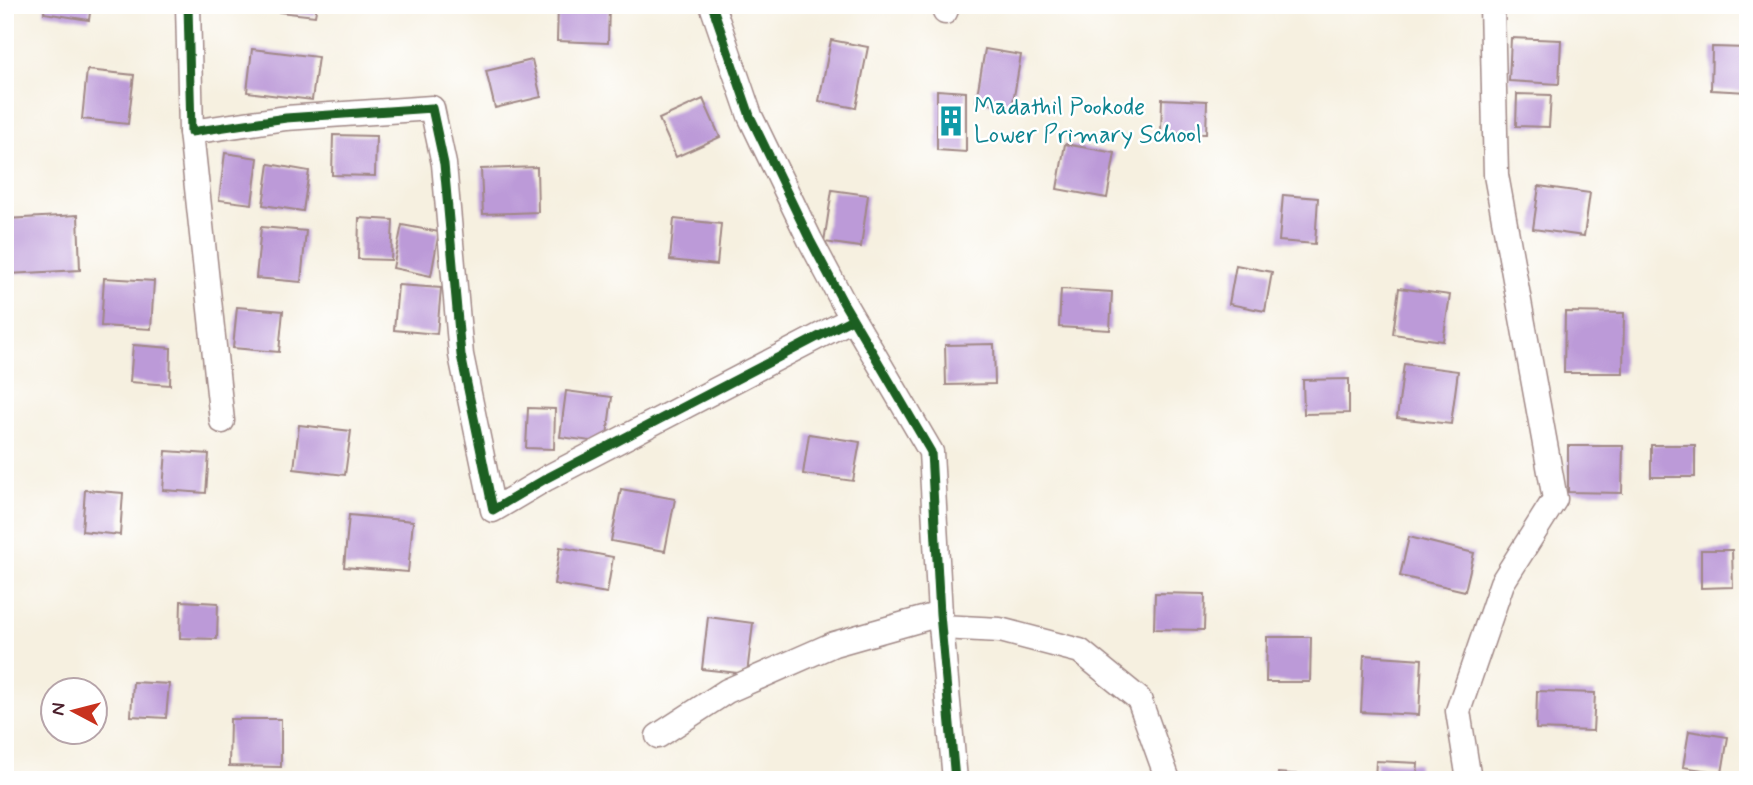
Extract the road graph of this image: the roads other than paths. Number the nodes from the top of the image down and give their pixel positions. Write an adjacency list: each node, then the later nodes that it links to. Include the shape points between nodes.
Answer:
1 (188, 5): 4 (street)
2 (712, 5): 5 (street, via 750,116)
3 (1492, 5): 11 (street, via 1496,175 1555,499 1502,583 1458,711)
4 (191, 132): 5 (street, via 286,118 432,108 444,164 461,355 494,510); 6 (street)
5 (852, 319): 7 (street, via 931,452)
6 (222, 421)
7 (940, 621): 8 (street, via 834,644 727,691); 9 (street); 10 (street, via 1080,650 1139,699)
8 (658, 736)
9 (955, 780)
10 (1168, 780)
11 (1469, 780)

